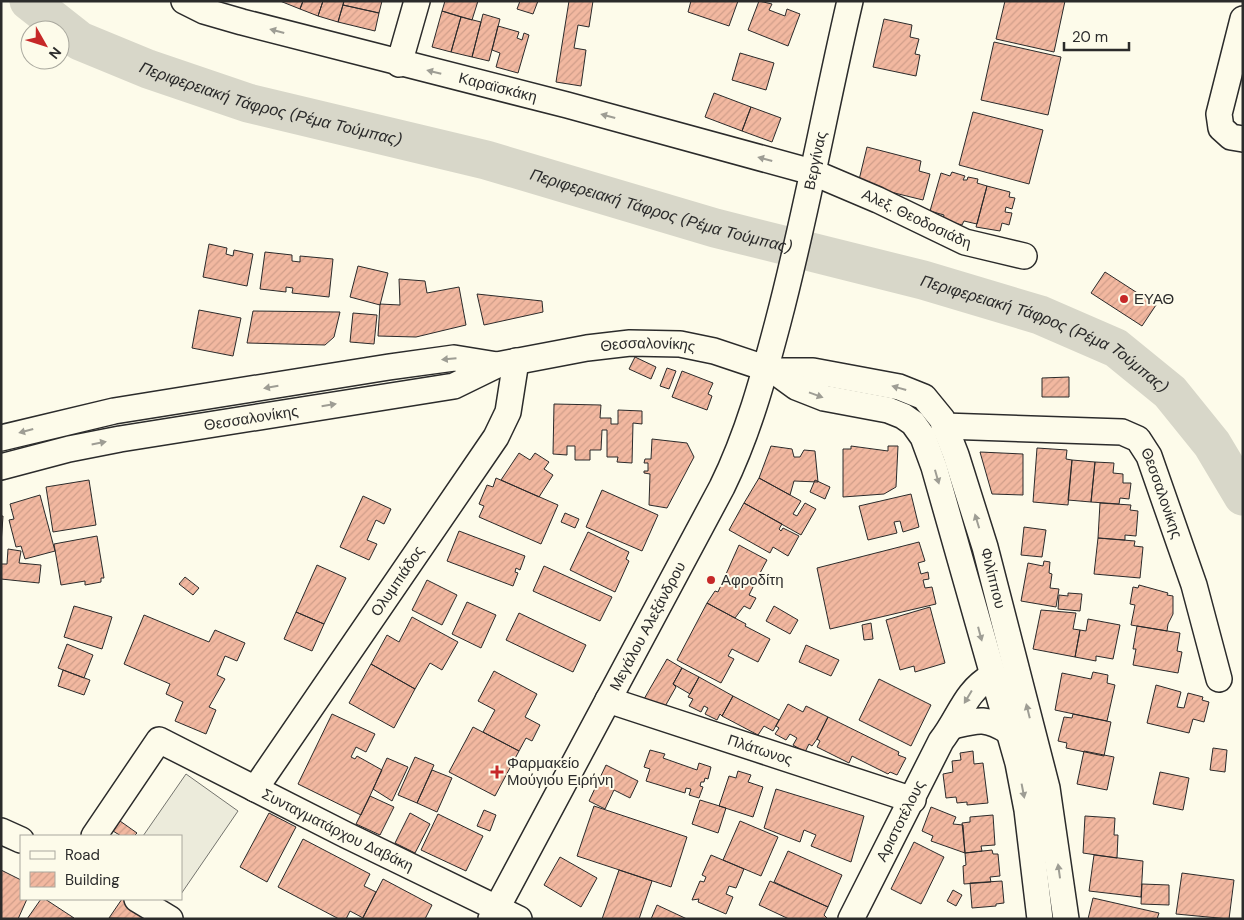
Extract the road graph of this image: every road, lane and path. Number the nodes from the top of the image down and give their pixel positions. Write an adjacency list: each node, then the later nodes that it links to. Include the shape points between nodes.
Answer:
1 (184, 1): 5 (street, Καραϊσκάκη, one-way to 1, via 213,14)
2 (417, 1): 5 (street)
3 (844, 3): 7 (street, Βεργίνας)
4 (1243, 19): 6 (street, via 1219,114 1221,128 1231,137)
5 (400, 64): 7 (street, Καραϊσκάκη, one-way to 5, via 567,105)
6 (1243, 139)
7 (812, 172): 8 (street, Αλεξ. Θεοδοσιάδη, via 965,242); 9 (street, Βεργίνας)
8 (1024, 256)
9 (781, 310): 11 (street, Μεγάλου Αλεξάνδρου)
10 (507, 363): 11 (street, Θεσσαλονίκης, via 595,347 659,342 693,346); 12 (street, Θεσσαλονίκης, one-way to 12, via 454,358); 15 (street, Θεσσαλονίκης, one-way to 10, via 454,386); 22 (street, Ολυμπιάδος, via 508,412 496,437)
11 (770, 370): 13 (street, Φιλίππου, one-way to 11, via 924,397 905,389 813,371); 17 (street, Φιλίππου, one-way to 17, via 824,398 895,412 918,429 934,467); 19 (street, Μεγάλου Αλεξάνδρου, via 726,479)
12 (65, 421): 14 (street, Θεσσαλονίκης, one-way to 14); 15 (street)
13 (944, 426): 18 (street, Θεσσαλονίκης, via 1122,432 1138,439 1149,456 1194,585); 33 (street, Φιλίππου, one-way to 13, via 1047,788 985,547)
14 (1, 438)
15 (69, 449): 16 (street, Θεσσαλονίκης)
16 (1, 467)
17 (992, 676): 20 (street, Αριστοτέλους, one-way to 20, via 973,688); 21 (street, Φιλίππου)
18 (1219, 679)
19 (608, 700): 23 (street, Πλάτωνος); 28 (street, Μεγάλου Αλεξάνδρου)
20 (953, 726): 21 (street, via 980,720 992,721); 23 (street, Αριστοτέλους, via 941,741)
21 (1008, 731): 32 (street, Φιλίππου, one-way to 32, via 1027,810)
22 (255, 789): 25 (street, Συνταγματάρχου Δαβάκη, via 158,740); 28 (street, Συνταγματάρχου Δαβάκη)
23 (913, 800): 31 (street, Αριστοτέλους)
24 (1, 831): 26 (street)
25 (95, 835)
26 (20, 840)
27 (139, 900): 29 (street)
28 (494, 913): 30 (street, Συνταγματάρχου Δαβάκη)
29 (168, 918)
30 (519, 919)
31 (852, 919)
32 (1040, 919)
33 (1066, 919)

